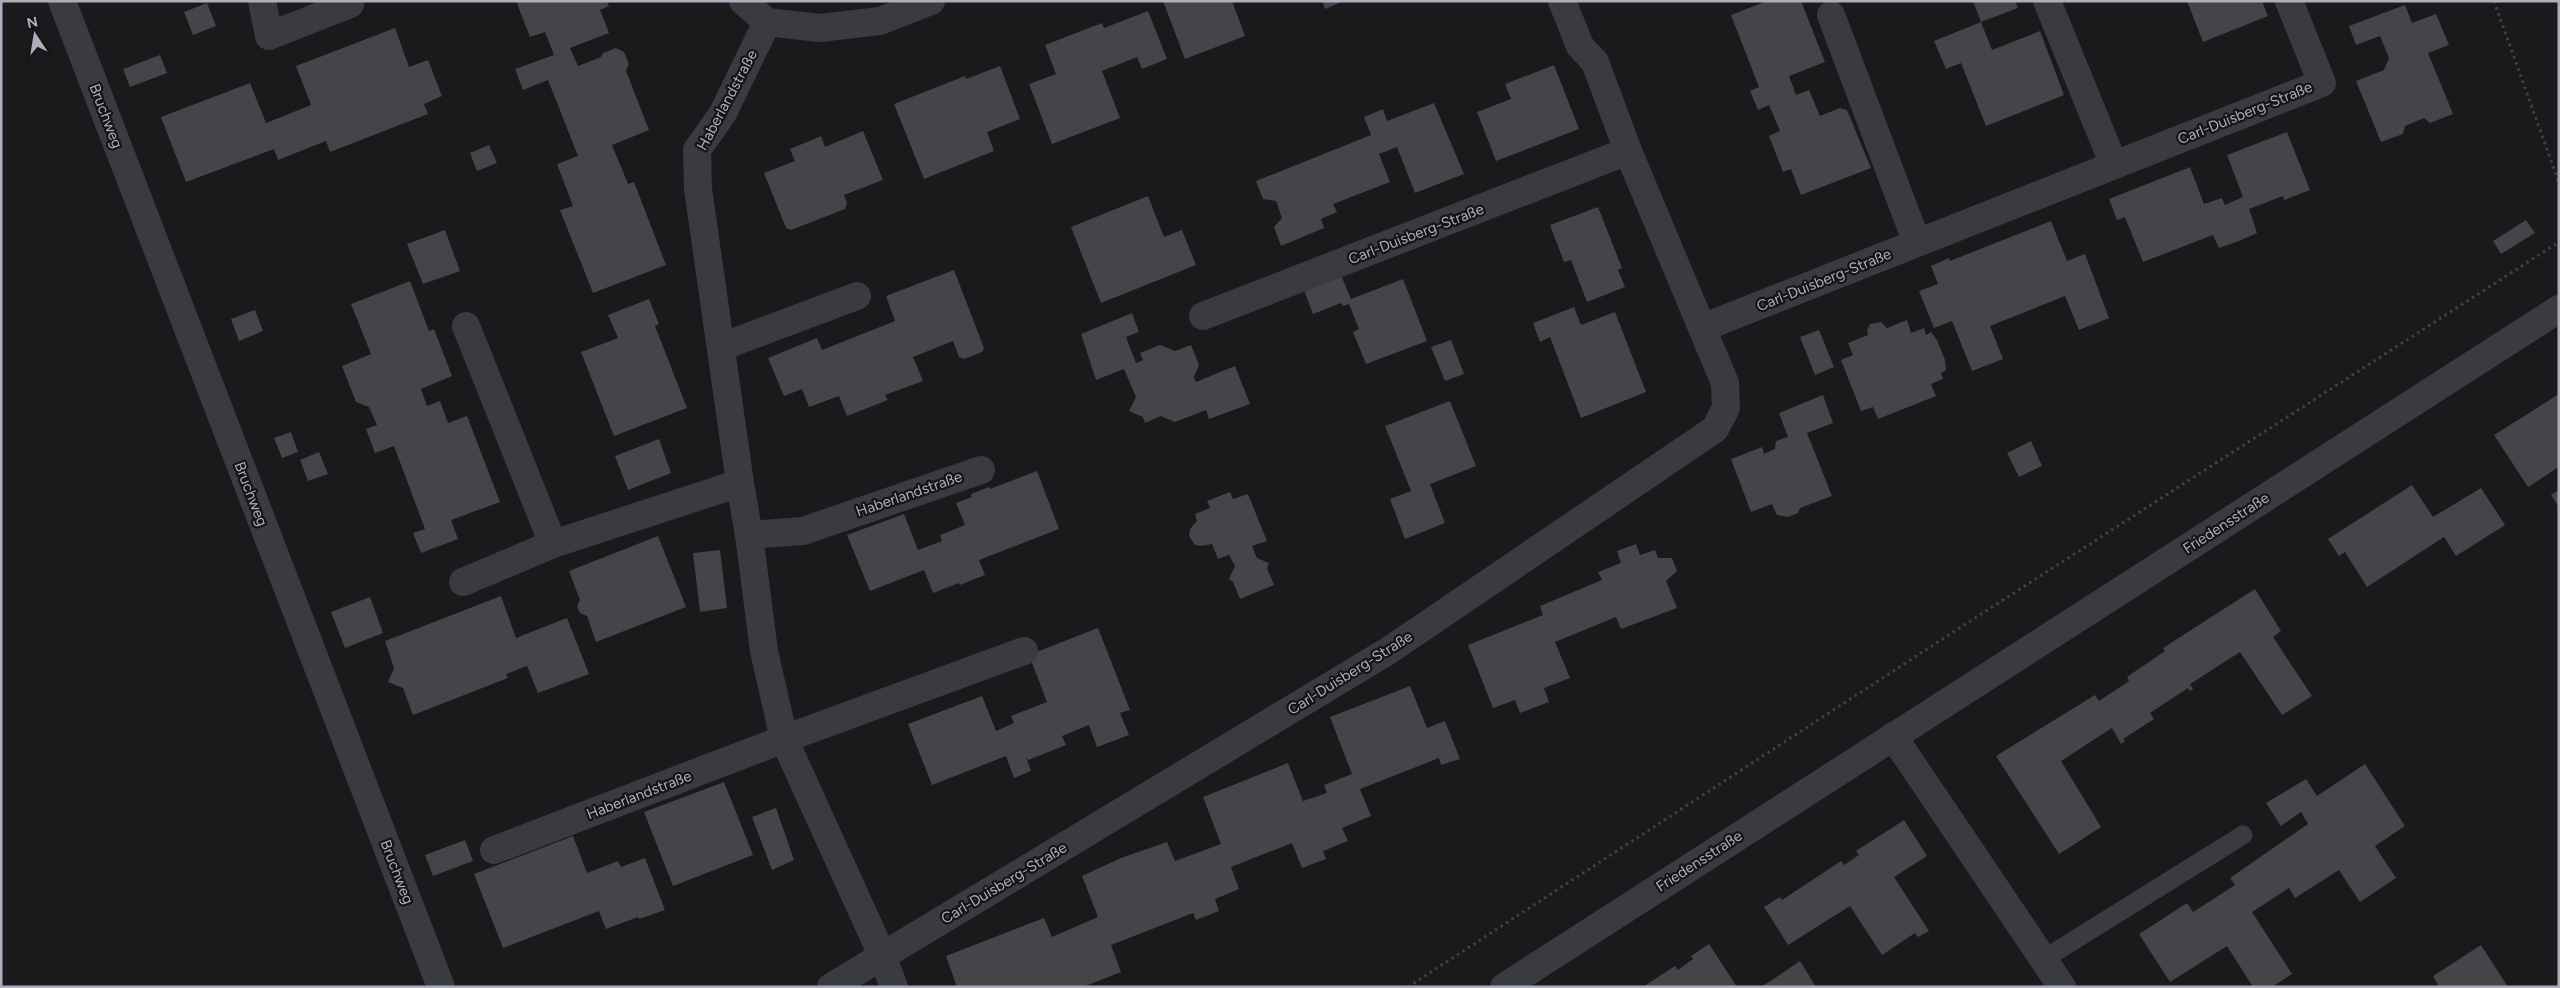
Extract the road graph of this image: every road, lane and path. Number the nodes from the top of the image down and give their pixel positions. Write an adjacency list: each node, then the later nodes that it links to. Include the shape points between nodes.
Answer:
1 (62, 1): 36 (street, Bruchweg)
2 (262, 1): 9 (street, via 269,36)
3 (743, 1): 11 (street)
4 (931, 1): 11 (street, via 880,21 820,28)
5 (1562, 1): 12 (street, Carl-Duisberg-Straße, via 1580,46 1595,62)
6 (2047, 1): 13 (street)
7 (2289, 1): 13 (street, Carl-Duisberg-Straße, via 2322,83)
8 (2494, 1): 14 (path)
9 (350, 4)
10 (1832, 15): 16 (street)
11 (767, 22): 22 (street, Haberlandstraße, via 723,113 697,150 698,189)
12 (1628, 151): 19 (street, Carl-Duisberg-Straße); 21 (street, Carl-Duisberg-Straße)
13 (2114, 165): 16 (street, Carl-Duisberg-Straße)
14 (2559, 183)
15 (2559, 242): 39 (path)
16 (1917, 243): 21 (street, Carl-Duisberg-Straße)
17 (857, 296): 22 (street)
18 (2559, 309): 29 (street, Friedensstraße)
19 (1203, 316)
20 (466, 326): 26 (street)
21 (1702, 328): 33 (street, Carl-Duisberg-Straße, via 1725,383 1726,408 1715,429 1388,651)
22 (721, 347): 24 (street, Haberlandstraße)
23 (981, 470): 25 (street, Haberlandstraße, via 803,531)
24 (740, 483): 25 (street, Haberlandstraße); 26 (street)
25 (749, 535): 30 (street, Haberlandstraße, via 764,651)
26 (553, 544): 27 (street)
27 (463, 582)
28 (1024, 651): 30 (street, Haberlandstraße)
29 (1893, 736): 34 (street); 40 (street, Friedensstraße)
30 (784, 739): 32 (street, Haberlandstraße); 33 (street, Haberlandstraße)
31 (2243, 835): 34 (lane)
32 (494, 850)
33 (882, 955): 37 (street); 38 (street, Haberlandstraße)
34 (2044, 959): 35 (street)
35 (2057, 985)
36 (441, 987)
37 (831, 987)
38 (894, 987)
39 (1408, 987)
40 (1504, 987)

